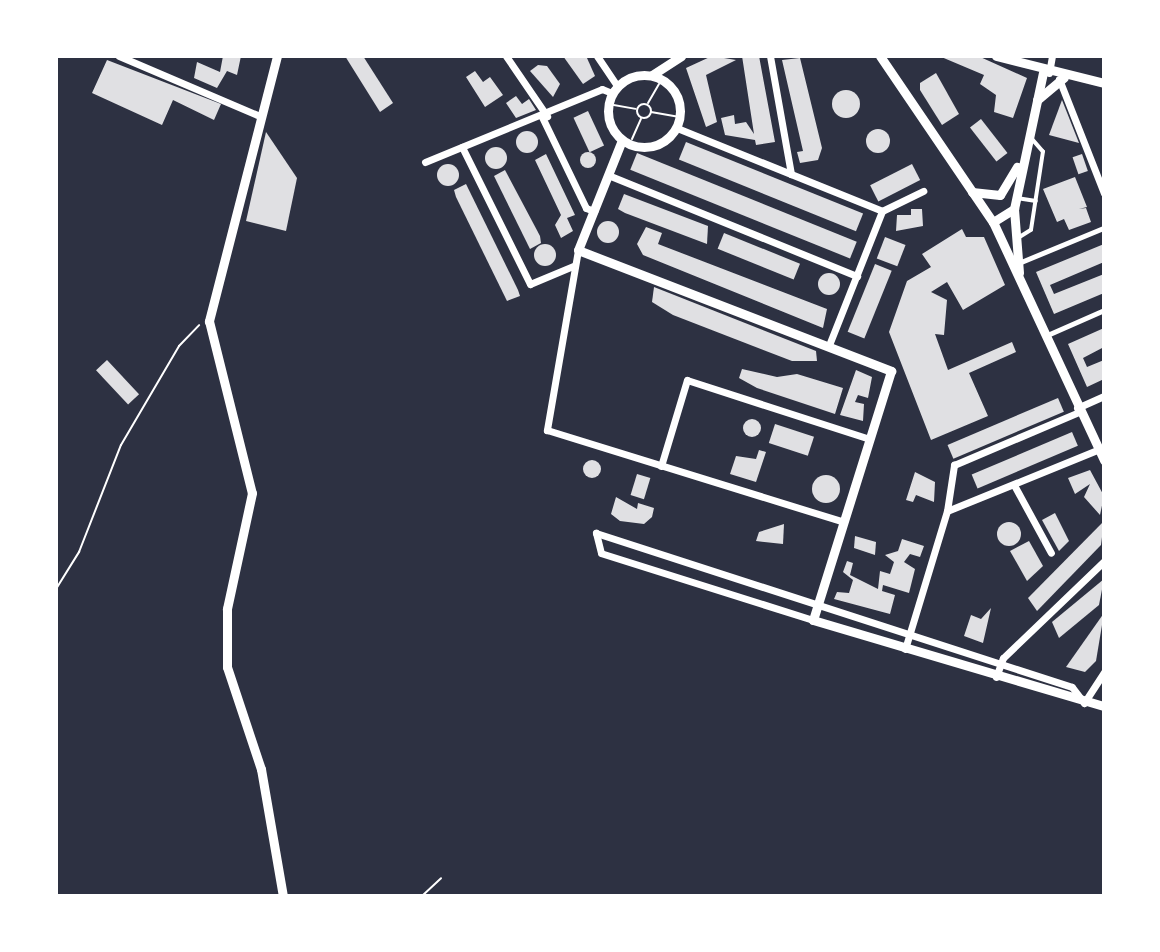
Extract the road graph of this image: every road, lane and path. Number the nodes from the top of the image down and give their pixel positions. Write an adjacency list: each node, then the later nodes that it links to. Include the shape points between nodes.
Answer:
1 (119, 56): 22 (street)
2 (277, 56): 22 (street)
3 (506, 56): 21 (street)
4 (597, 56): 15 (street)
5 (681, 56): 11 (street)
6 (770, 56): 31 (street)
7 (880, 56): 34 (street)
8 (996, 56): 10 (street)
9 (1052, 56): 10 (street)
10 (1046, 73): 12 (street); 18 (street)
11 (652, 75): 13 (street); 15 (street)
12 (1061, 78): 14 (street); 18 (street); 35 (street)
13 (662, 79): 17 (path); 23 (street, via 676,93)
14 (1104, 83)
15 (615, 90): 16 (street); 21 (street, via 602,89)
16 (608, 104): 19 (path); 27 (street, via 610,125)
17 (647, 104): 19 (path); 20 (path)
18 (1034, 104): 26 (street)
19 (637, 109): 24 (path)
20 (651, 112): 23 (path); 24 (path)
21 (545, 116): 28 (street); 40 (street, via 586,208)
22 (262, 117): 52 (street)
23 (680, 117): 25 (street)
24 (642, 118): 27 (path)
25 (677, 128): 27 (street, via 651,147); 31 (street)
26 (1026, 136): 30 (street); 38 (lane, via 1040,142 1044,152)
27 (626, 142): 32 (street)
28 (462, 147): 29 (street); 48 (street, via 530,284)
29 (425, 162)
30 (1019, 162): 36 (street); 37 (street)
31 (791, 174): 41 (street)
32 (608, 175): 40 (street); 50 (street)
33 (923, 191): 41 (street)
34 (972, 192): 36 (street); 42 (street)
35 (1104, 193)
36 (1000, 195): 42 (street)
37 (1016, 198): 38 (lane); 39 (street)
38 (1036, 201): 45 (lane, via 1031,230)
39 (1014, 209): 43 (street); 45 (street)
40 (594, 211): 46 (street)
41 (882, 211): 50 (street)
42 (986, 212): 43 (street)
43 (993, 222): 49 (street)
44 (1103, 228): 47 (street)
45 (1017, 239): 47 (street)
46 (578, 250): 48 (street); 54 (street)
47 (1020, 262): 49 (street)
48 (573, 266): 60 (street, via 547,430)
49 (1019, 273): 53 (street)
50 (857, 276): 54 (street)
51 (1104, 310): 53 (street)
52 (209, 321): 66 (path, via 179,345 121,445 79,552); 77 (street, via 252,493 227,609 227,667 261,769)
53 (1045, 336): 56 (street)
54 (829, 345): 57 (street, via 891,371)
55 (1104, 396): 56 (street)
56 (1078, 410): 58 (street); 62 (street, via 954,466)
57 (870, 439): 60 (street, via 687,380); 63 (street)
58 (1097, 450): 59 (street); 61 (street)
59 (1104, 460)
60 (661, 466): 63 (street)
61 (1014, 485): 62 (street); 64 (street)
62 (947, 511): 69 (street)
63 (844, 522): 67 (street)
64 (1051, 553)
65 (1104, 561): 71 (street)
66 (56, 589)
67 (818, 604): 68 (street); 68 (street, via 596,533 601,553); 69 (street)
68 (813, 620): 70 (street)
69 (910, 634): 70 (street); 71 (street)
70 (905, 649): 73 (street)
71 (1001, 663): 73 (street); 74 (street, via 1072,687)
72 (1104, 672): 74 (street)
73 (995, 678): 74 (street)
74 (1084, 703): 75 (street)
75 (1104, 706)
76 (441, 878): 78 (path)
77 (283, 896)
78 (422, 896)

